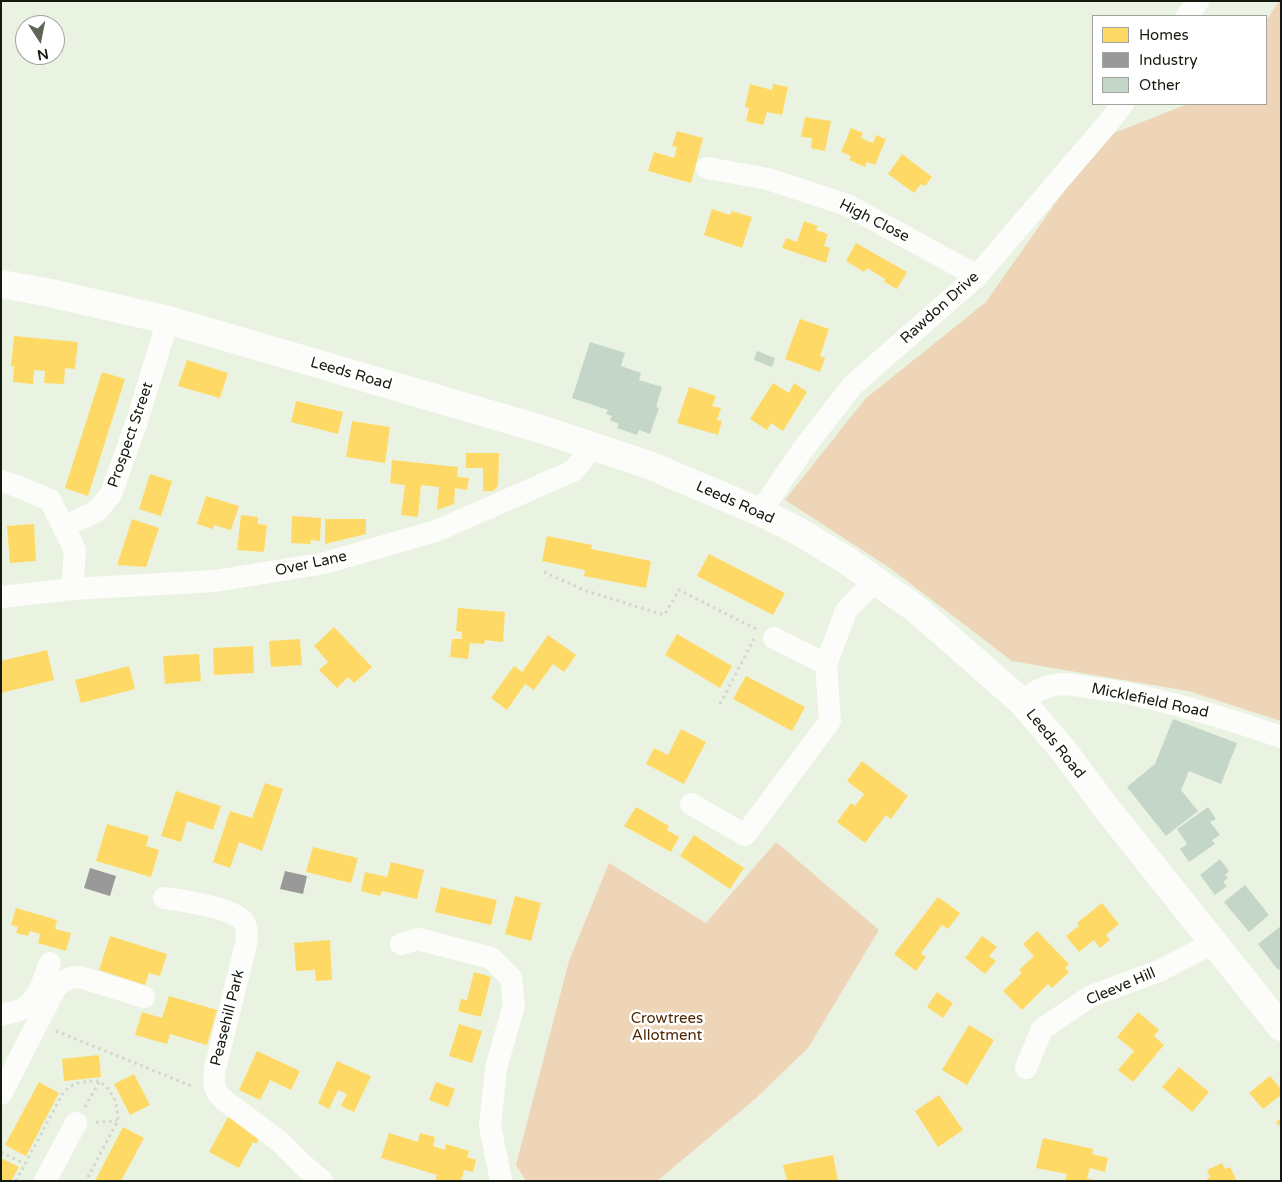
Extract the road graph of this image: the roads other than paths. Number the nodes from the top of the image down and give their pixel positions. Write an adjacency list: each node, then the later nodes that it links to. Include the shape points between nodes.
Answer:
1 (1198, 1): 2 (street)
2 (1188, 15)
3 (1122, 105): 5 (street, Rawdon Drive)
4 (707, 168): 5 (street, High Close, via 768,179 847,205)
5 (977, 276): 10 (street, Rawdon Drive, via 854,385 806,445)
6 (1, 284): 7 (main road, Leeds Road)
7 (168, 320): 8 (main road, Leeds Road); 11 (street, Prospect Street, via 111,494 97,510)
8 (594, 446): 10 (main road, Leeds Road); 13 (street, Over Lane, via 573,471 436,531 325,563 215,581)
9 (1, 481): 11 (street, via 50,500)
10 (760, 512): 12 (main road, Leeds Road, via 798,531)
11 (63, 527): 13 (street, via 75,550)
12 (874, 580): 16 (street, via 846,611); 17 (main road, Leeds Road, via 916,609)
13 (72, 589): 14 (street, Over Lane)
14 (1, 597)
15 (766, 634): 16 (street)
16 (826, 664): 19 (street, via 830,721 745,835)
17 (1022, 702): 18 (street, Micklefield Road, via 1033,692 1067,684 1184,707); 21 (main road, Leeds Road)
18 (1281, 737)
19 (691, 804)
20 (164, 898): 30 (street, Peasehill Park, via 229,912 245,923 246,944 215,1069 214,1086 224,1100 279,1141)
21 (1213, 943): 26 (main road, Leeds Road); 27 (street, Cleeve Hill, via 1159,971 1091,996 1042,1029)
22 (401, 944): 33 (street, via 418,940 492,958 512,978 514,1005 496,1068 490,1126)
23 (50, 963): 25 (street, via 31,1003 16,1012)
24 (144, 997): 28 (street, via 80,977 63,980 56,987)
25 (1, 1015)
26 (1281, 1026)
27 (1026, 1068)
28 (1, 1094)
29 (76, 1122): 31 (street)
30 (299, 1173): 32 (street)
31 (45, 1181)
32 (322, 1181)
33 (502, 1181)

